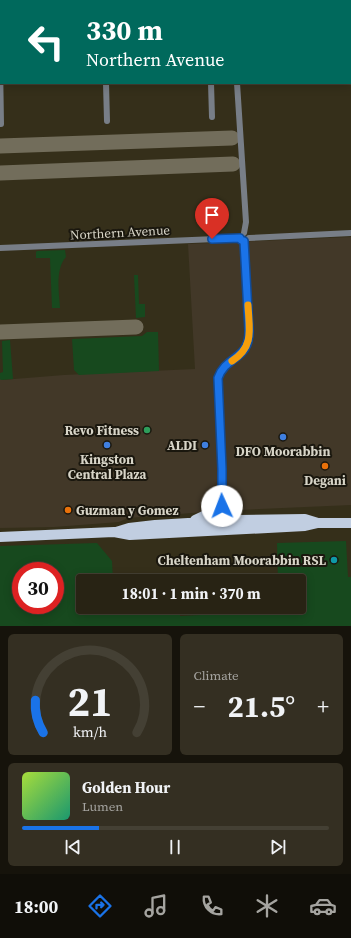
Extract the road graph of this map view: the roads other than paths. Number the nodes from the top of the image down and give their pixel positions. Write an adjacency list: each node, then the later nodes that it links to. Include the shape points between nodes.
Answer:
1 (0, 84): 7 (street)
2 (106, 84): 6 (street)
3 (211, 84): 5 (street)
4 (237, 84): 9 (street, via 246,222)
5 (212, 117)
6 (107, 121)
7 (1, 124)
8 (351, 233): 9 (street, Northern Avenue)
9 (244, 237): 10 (street, Northern Avenue); 11 (street, via 249,336 243,352 224,367 218,378)
10 (0, 248)
11 (222, 497): 12 (main road); 13 (main road, via 212,512); 16 (street)
12 (238, 520): 14 (main road, via 305,519); 16 (main road)
13 (188, 523): 16 (main road); 17 (main road, via 129,528)
14 (318, 523): 15 (main road); 16 (main road, via 305,526)
15 (351, 523)
16 (223, 526): 17 (main road, via 130,535)
17 (114, 532): 18 (main road)
18 (0, 537)

